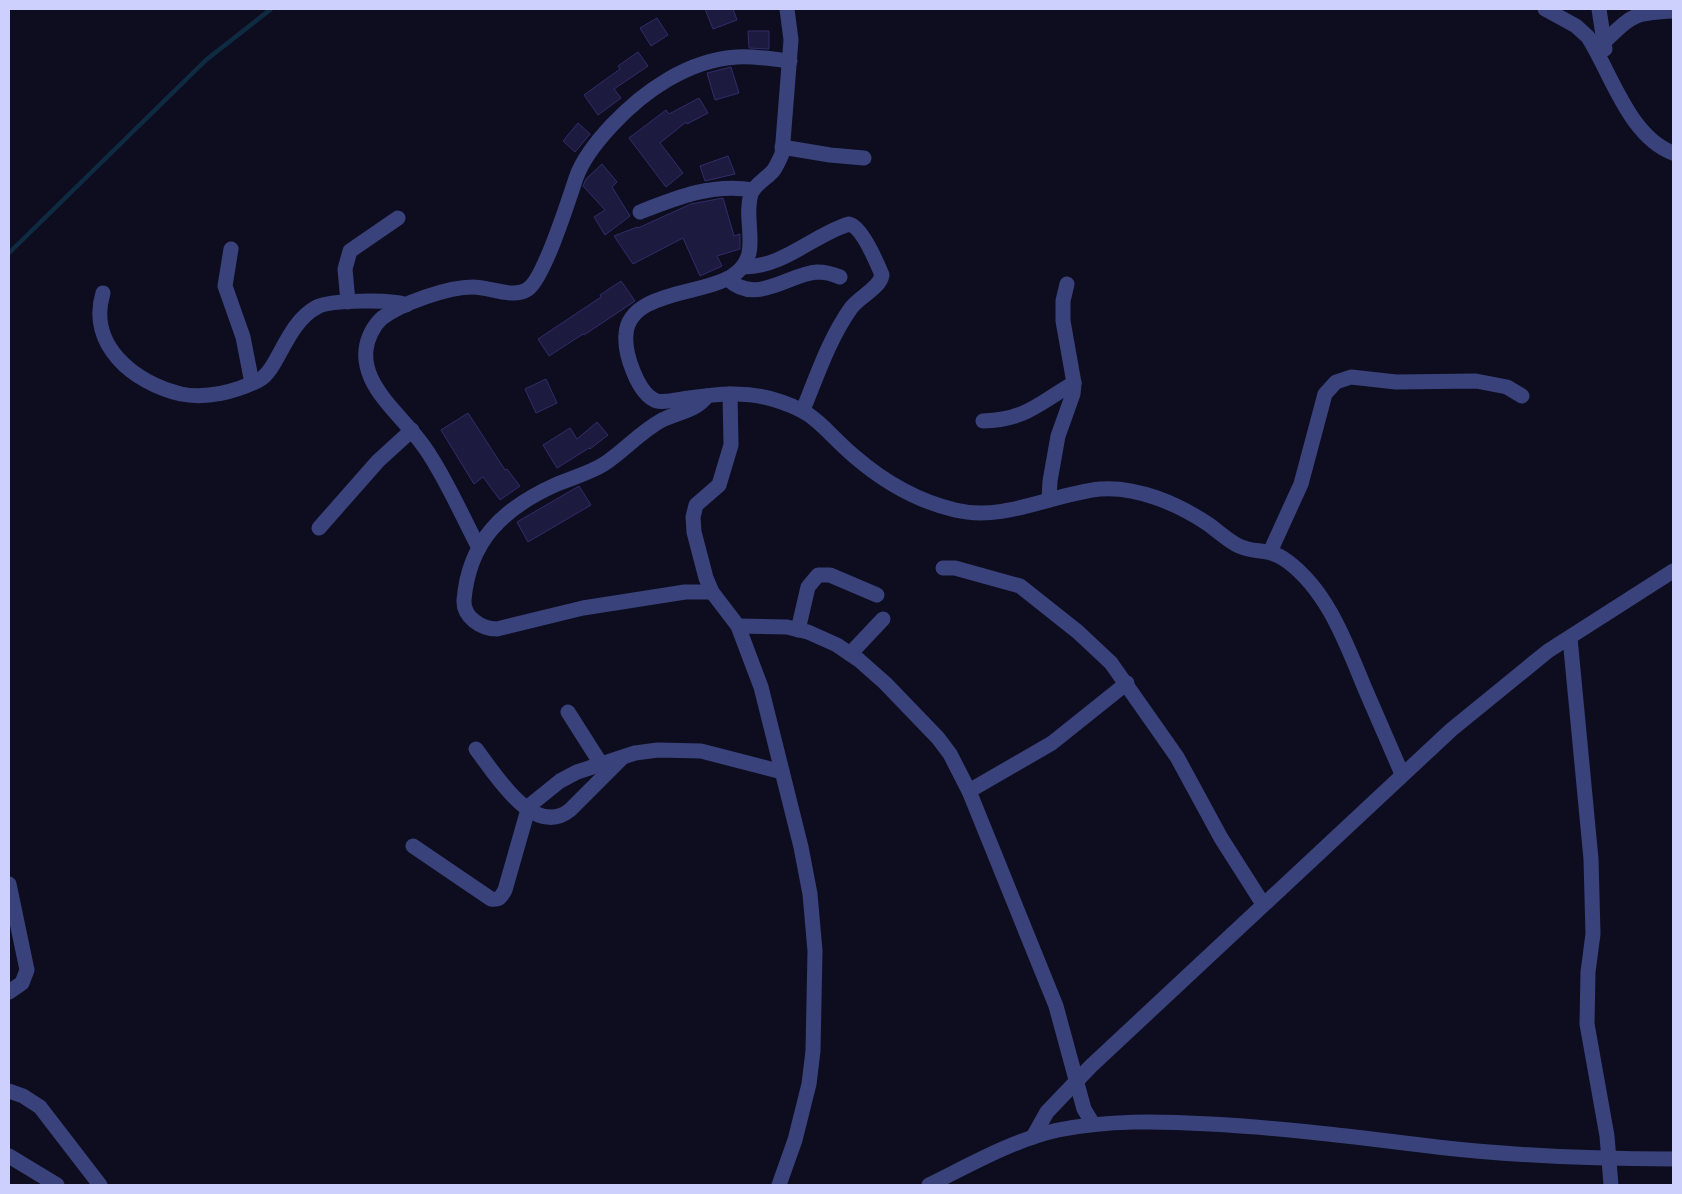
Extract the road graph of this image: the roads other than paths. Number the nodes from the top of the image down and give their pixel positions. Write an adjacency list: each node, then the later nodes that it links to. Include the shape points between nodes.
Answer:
1 (787, 9): 6 (street)
2 (1545, 9): 7 (street, via 1582,31)
3 (1599, 9): 5 (street)
4 (1673, 11): 5 (street, via 1634,16)
5 (1604, 42): 7 (street)
6 (790, 61): 8 (street); 21 (street, via 748,57 723,59 681,74 646,92 601,137 586,157 562,223 536,279 528,289 518,294 464,288)
7 (1606, 69): 9 (street, via 1641,130 1655,144)
8 (782, 147): 10 (street); 11 (street, via 774,169)
9 (1673, 153)
10 (864, 158)
11 (754, 190): 12 (street, via 729,187 692,193); 15 (street, via 750,209 749,257)
12 (640, 212)
13 (398, 218): 20 (street, via 350,252 345,269)
14 (231, 249): 22 (street, via 225,286 243,337)
15 (744, 267): 17 (street); 27 (street, via 776,261 849,224 856,228 882,275 879,283 852,307 838,327)
16 (840, 277): 17 (street, via 817,272 776,286 749,289 736,286)
17 (728, 279): 25 (street, via 646,305 632,317 626,336 639,383 655,400)
18 (1067, 284): 23 (street, via 1063,321)
19 (103, 293): 22 (street, via 98,314 102,330 119,360 137,376 158,386 193,395 220,394)
20 (348, 302): 21 (street); 22 (street, via 328,303 306,315 289,335 265,376)
21 (406, 305): 29 (street, via 380,320 368,340 366,362 377,389)
22 (252, 383)
23 (1074, 383): 28 (street, via 1024,415); 30 (street, via 1054,452)
24 (730, 394): 25 (street); 27 (street, via 768,398); 36 (street, via 731,445 722,476 716,490 696,504 693,517 697,550)
25 (707, 396): 32 (street, via 693,408 647,429 605,464 553,486 511,510 490,529)
26 (1522, 396): 33 (street, via 1507,387 1476,381 1396,382 1351,377 1336,382 1325,394 1301,484)
27 (803, 410): 30 (street, via 817,419 862,462 891,484 914,496 953,510 981,513)
28 (982, 421)
29 (412, 430): 31 (street, via 378,461); 32 (street, via 427,450)
30 (1049, 500): 33 (street, via 1103,489 1134,491 1206,522 1238,546)
31 (319, 528)
32 (479, 548): 36 (street, via 464,603 472,619 490,629 583,608 685,592)
33 (1270, 552): 49 (street, via 1291,564 1302,575 1330,612)
34 (943, 568): 43 (street, via 955,568 1020,586 1078,632 1111,663)
35 (1673, 570): 41 (street)
36 (712, 592): 39 (street)
37 (877, 596): 40 (street, via 830,575 818,575 808,587)
38 (883, 619): 42 (street)
39 (738, 626): 40 (street); 48 (street, via 761,687)
40 (798, 630): 42 (street, via 819,636)
41 (1570, 638): 49 (street, via 1548,651); 63 (street, via 1591,859 1593,934 1587,1024)
42 (850, 654): 50 (street, via 938,738)
43 (1126, 683): 50 (street, via 1052,743); 55 (street, via 1177,757 1221,838)
44 (568, 712): 47 (street)
45 (476, 749): 51 (street, via 514,798)
46 (624, 757): 47 (street); 48 (street, via 658,750 701,751); 51 (street, via 564,815 550,819)
47 (601, 764): 51 (street, via 560,781 535,799)
48 (782, 772): 66 (street, via 810,894 816,986 809,1084 795,1140)
49 (1402, 774): 55 (street)
50 (969, 791): 57 (street, via 1056,1006)
51 (528, 809): 52 (street, via 505,890 497,900)
52 (413, 846)
53 (9, 884): 54 (street)
54 (11, 900): 56 (street, via 27,970 22,983)
55 (1263, 904): 57 (street)
56 (9, 992)
57 (1078, 1081): 59 (street, via 1084,1108); 60 (street, via 1047,1112)
58 (9, 1091): 65 (street, via 40,1107)
59 (1093, 1124): 60 (street); 63 (street, via 1158,1121 1231,1125 1440,1147)
60 (1032, 1137): 67 (street)
61 (9, 1156): 64 (street)
62 (1673, 1158): 63 (street)
63 (1610, 1159): 68 (street)
64 (57, 1185)
65 (100, 1185)
66 (779, 1185)
67 (929, 1185)
68 (1611, 1185)

